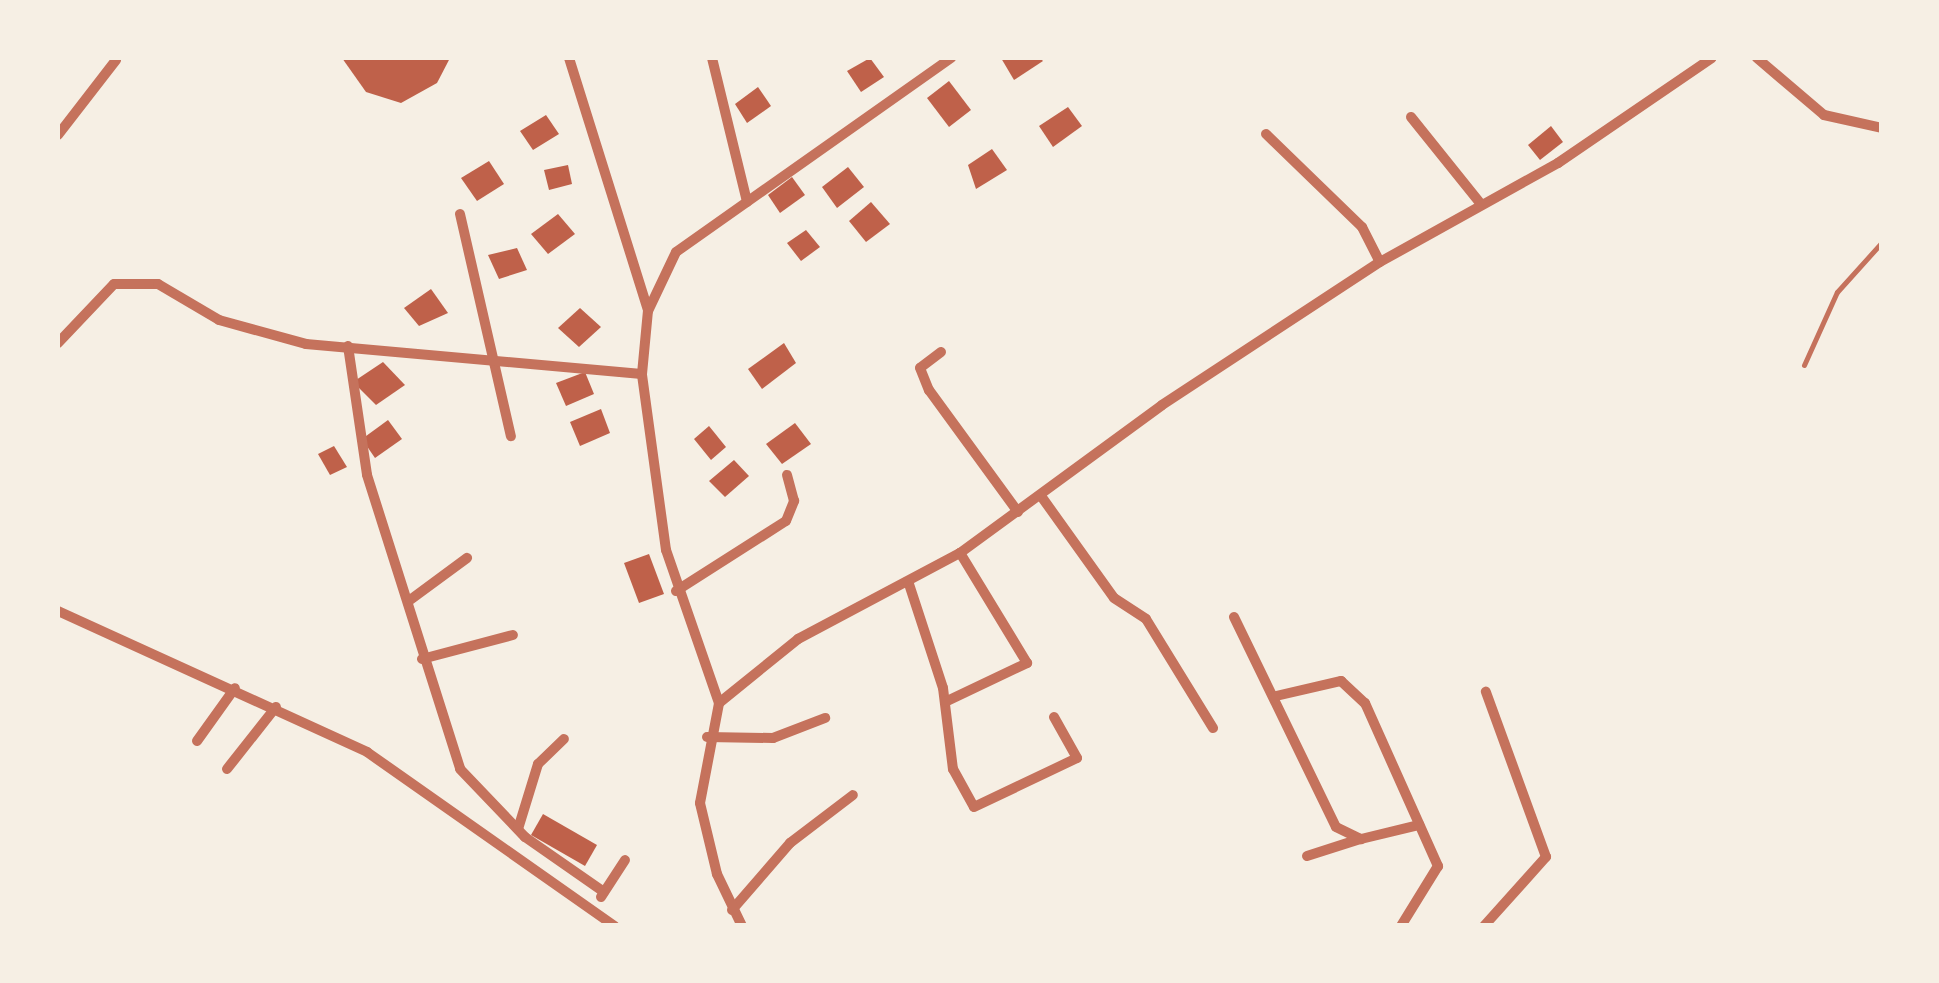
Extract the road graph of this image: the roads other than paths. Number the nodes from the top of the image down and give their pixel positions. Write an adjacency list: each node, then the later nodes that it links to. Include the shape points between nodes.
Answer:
1 (569, 58): 16 (street)
2 (712, 58): 11 (street)
3 (952, 58): 11 (street)
4 (1712, 58): 12 (street, via 1558,163)
5 (1757, 58): 8 (street, via 1824,115)
6 (116, 60): 10 (street)
7 (1411, 117): 12 (street)
8 (1882, 128)
9 (1266, 134): 15 (street, via 1362,227)
10 (58, 135)
11 (747, 202): 16 (street, via 676,252)
12 (1480, 204): 15 (street)
13 (460, 214): 20 (street)
14 (1882, 242): 21 (lane, via 1836,292)
15 (1380, 262): 25 (street)
16 (648, 310): 22 (street)
17 (58, 343): 18 (street, via 114,284 158,284 219,320 306,344)
18 (348, 346): 20 (street); 31 (street, via 368,476)
19 (942, 352): 26 (street, via 920,368 929,390)
20 (490, 362): 22 (street); 23 (street)
21 (1804, 366)
22 (642, 374): 30 (street)
23 (511, 436)
24 (787, 475): 30 (street, via 794,501 786,521)
25 (1041, 496): 26 (street); 45 (street, via 1114,598 1146,619)
26 (1018, 512): 27 (street)
27 (960, 552): 29 (street); 40 (street, via 1027,663)
28 (467, 558): 31 (street)
29 (909, 584): 40 (street); 41 (street, via 798,639)
30 (676, 591): 41 (street)
31 (410, 600): 36 (street)
32 (62, 613): 34 (street); 37 (street)
33 (1234, 617): 39 (street)
34 (58, 625)
35 (513, 634): 36 (street)
36 (422, 659): 52 (street, via 464,776)
37 (235, 688): 42 (street); 48 (street)
38 (1486, 692): 62 (street, via 1546,857)
39 (1276, 696): 51 (street, via 1328,681 1355,690); 53 (street, via 1284,733 1336,827)
40 (946, 702): 43 (street, via 952,770 974,807 1078,758)
41 (719, 703): 46 (street)
42 (276, 706): 49 (street); 57 (street, via 380,759 483,841)
43 (1054, 717)
44 (826, 718): 46 (street, via 773,738)
45 (1213, 728)
46 (707, 737): 58 (street, via 700,802)
47 (564, 739): 52 (street, via 538,764)
48 (197, 741)
49 (227, 769)
50 (853, 795): 58 (street, via 790,843)
51 (1419, 825): 53 (street); 61 (street, via 1437,877)
52 (518, 830): 56 (street)
53 (1361, 839): 54 (street)
54 (1307, 856)
55 (625, 860): 56 (street)
56 (604, 892): 57 (street)
57 (594, 907): 59 (street)
58 (732, 910): 60 (street)
59 (614, 926)
60 (742, 926)
61 (1400, 926)
62 (1484, 926)

